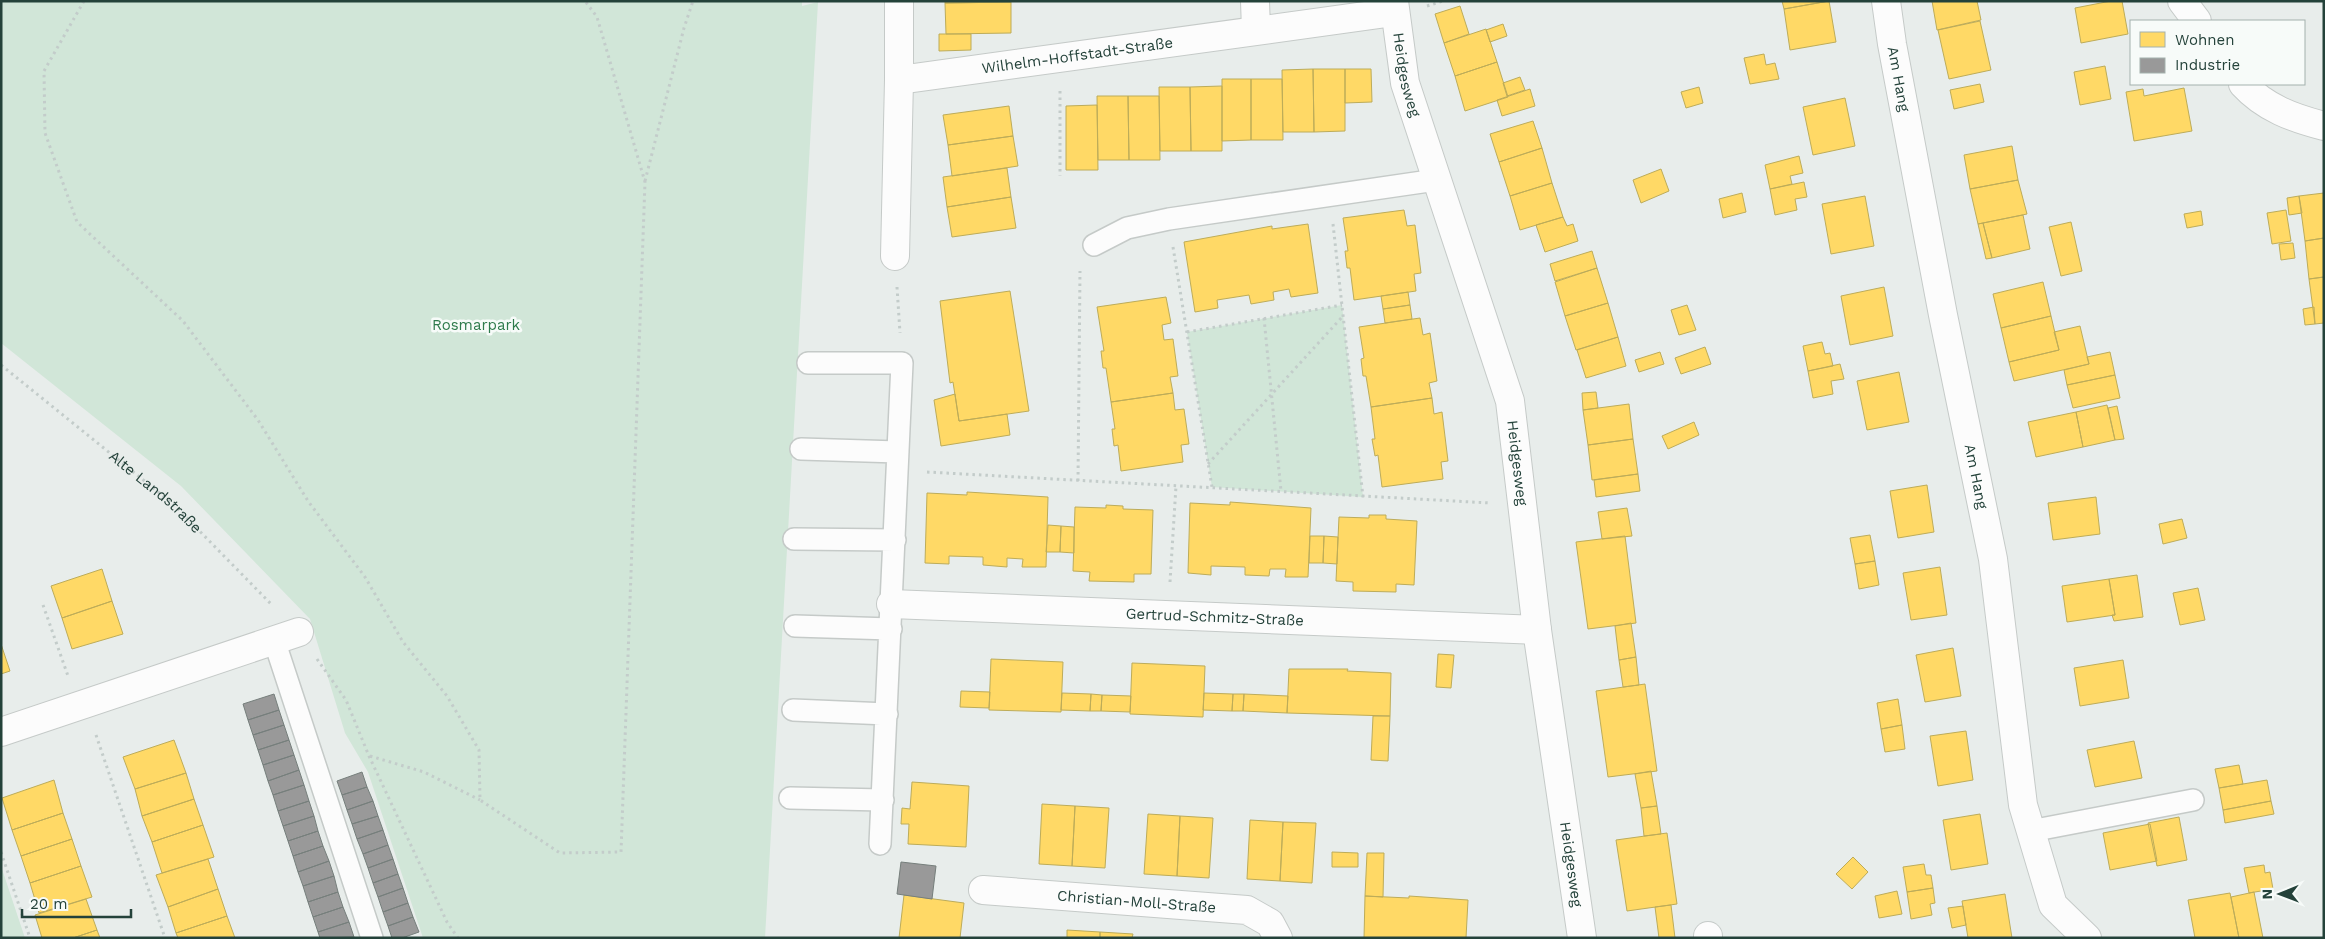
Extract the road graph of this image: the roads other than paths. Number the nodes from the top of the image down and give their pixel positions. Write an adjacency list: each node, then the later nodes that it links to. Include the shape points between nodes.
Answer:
1 (899, 1): 8 (street)
2 (1255, 1): 7 (street)
3 (1886, 1): 29 (street, Am Hang, via 1993,559 2023,804)
4 (2182, 1): 6 (street)
5 (1394, 7): 7 (street, Wilhelm-Hoffstadt-Straße); 11 (street, Heidgesweg, via 1405,83)
6 (2196, 20)
7 (1256, 30): 8 (street, Wilhelm-Hoffstadt-Straße)
8 (899, 80): 13 (street)
9 (2244, 85): 10 (street, via 2269,107)
10 (2324, 126)
11 (1436, 180): 12 (lane, via 1169,219 1127,228); 21 (street, Heidgesweg, via 1510,400)
12 (1094, 245)
13 (895, 256)
14 (808, 363): 16 (lane, via 902,364)
15 (801, 449): 16 (lane)
16 (898, 461): 18 (lane)
17 (794, 539): 18 (lane)
18 (895, 540): 19 (lane)
19 (891, 617): 20 (lane); 21 (street, Gertrud-Schmitz-Straße, via 1168,615); 24 (lane)
20 (795, 626)
21 (1537, 630): 34 (street, Heidgesweg)
22 (287, 636): 25 (street); 32 (lane)
23 (793, 710): 24 (lane)
24 (887, 714): 27 (lane)
25 (1, 732)
26 (790, 798): 27 (lane)
27 (883, 800): 30 (lane)
28 (2193, 800): 29 (lane)
29 (2031, 830): 35 (street, Am Hang, via 2053,905)
30 (880, 844)
31 (983, 890): 33 (street, Christian-Moll-Straße, via 1247,910 1270,923)
32 (372, 938)
33 (1278, 938)
34 (1582, 938)
35 (2087, 938)

